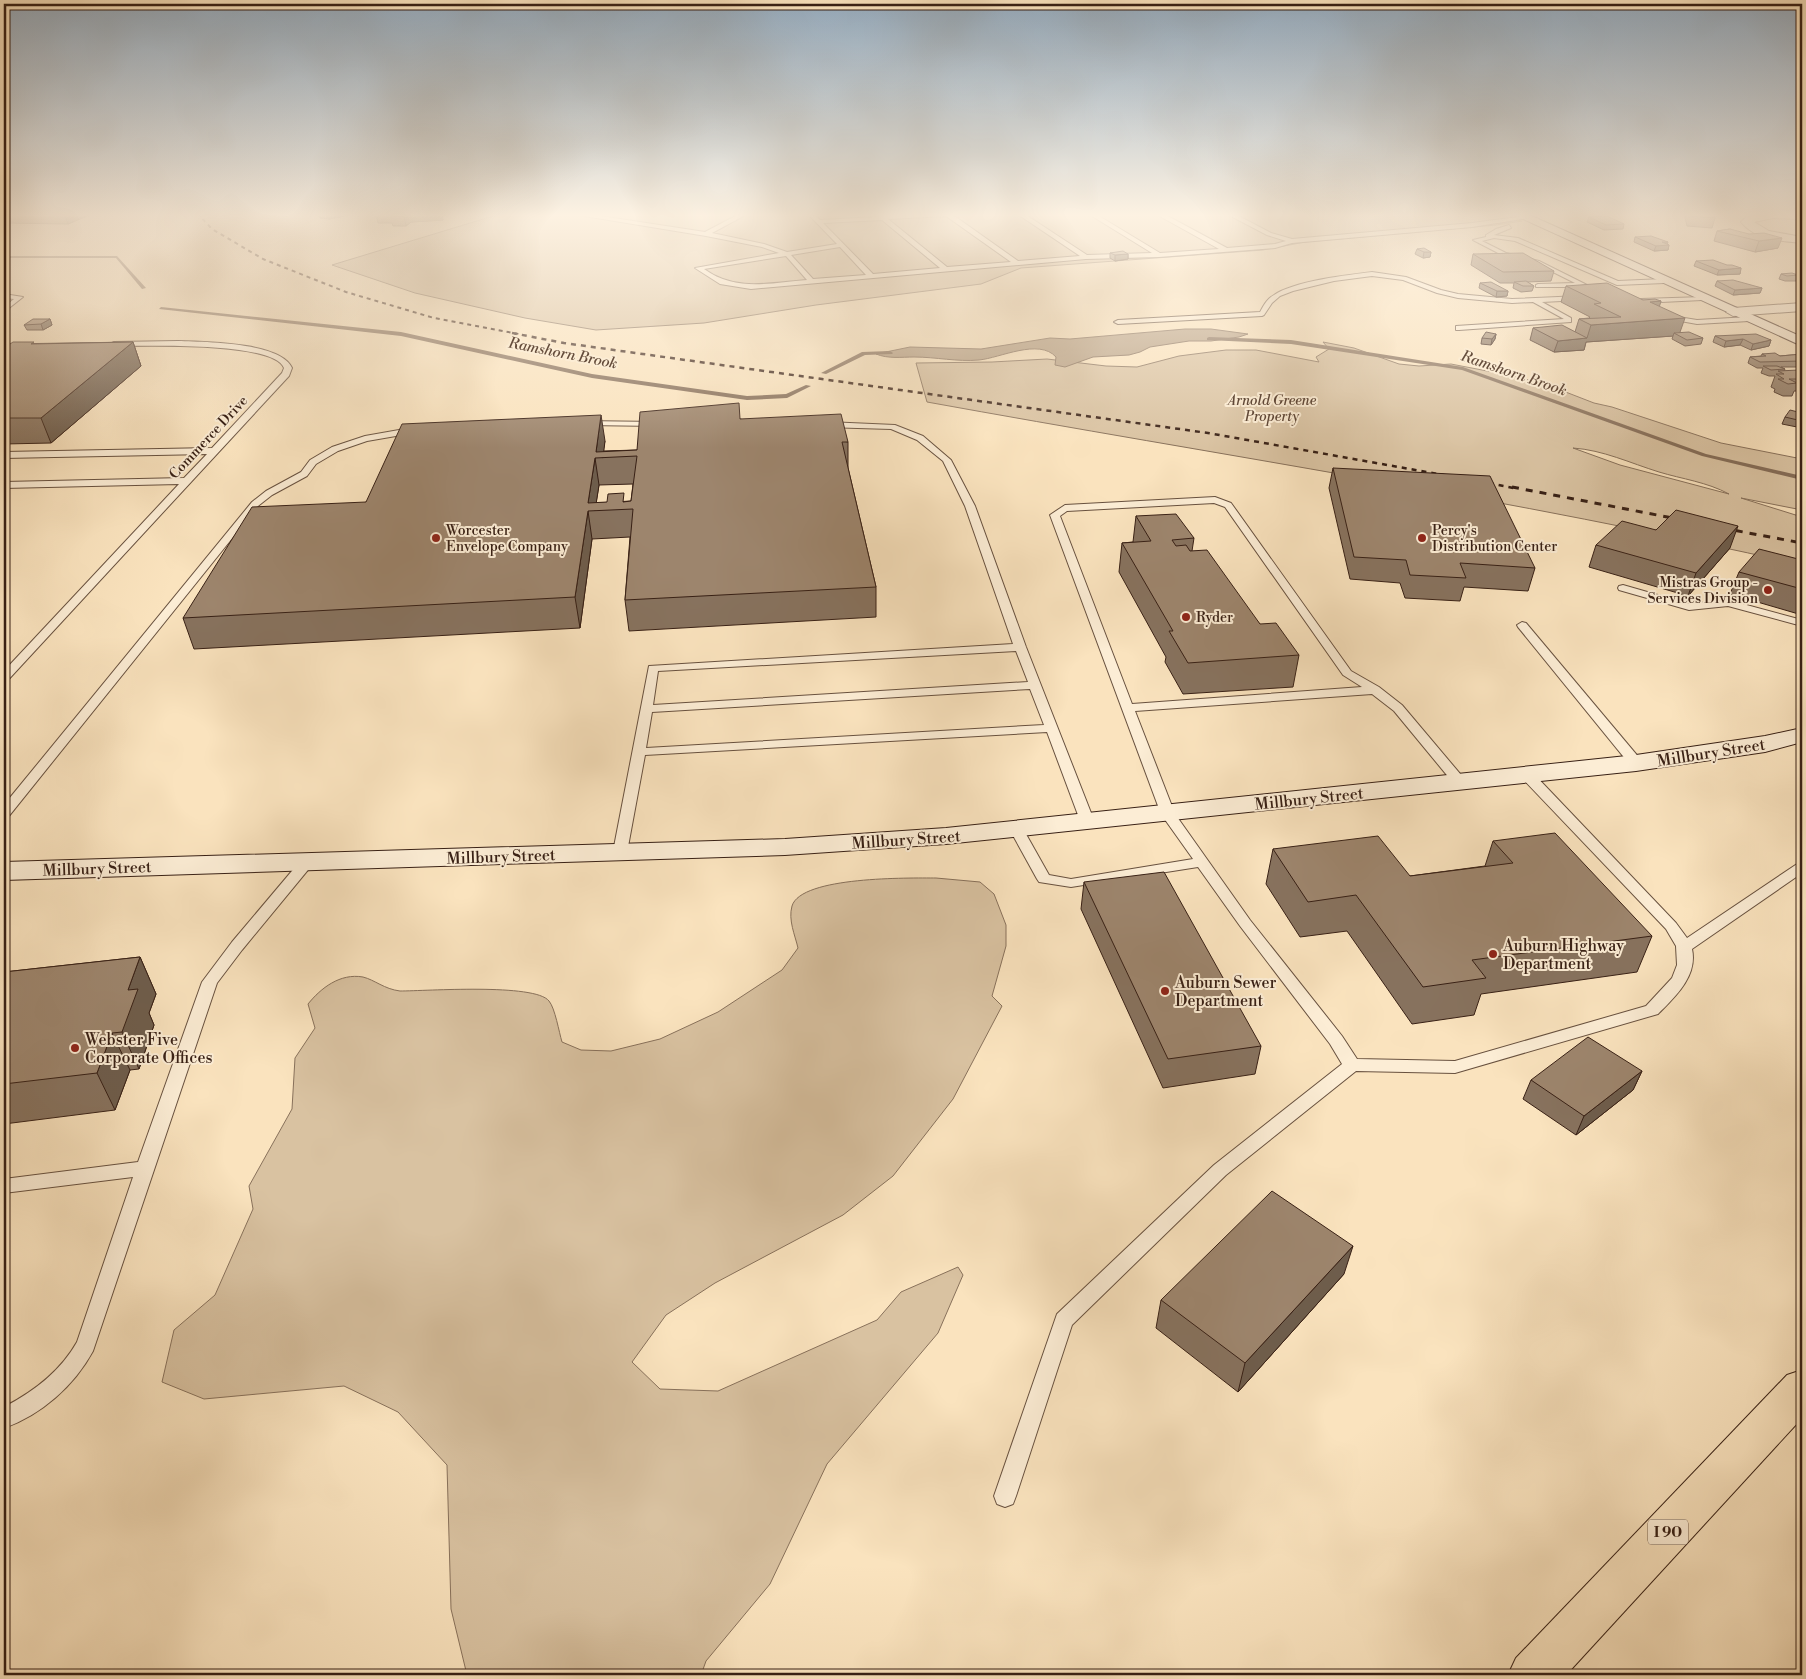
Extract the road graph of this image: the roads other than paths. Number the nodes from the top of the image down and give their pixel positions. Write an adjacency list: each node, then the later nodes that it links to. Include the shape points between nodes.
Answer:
1 (1287, 291): 14 (lane, via 1269,302 1262,314)
2 (1437, 291): 7 (lane, via 1458,296)
3 (1687, 291): 6 (street)
4 (4, 296): 10 (lane, via 20,297)
5 (1589, 297): 7 (lane)
6 (1702, 298): 9 (lane, via 1633,301); 11 (street)
7 (1536, 301): 15 (lane, via 1568,321)
8 (1802, 307): 11 (street)
9 (1645, 308)
10 (4, 310)
11 (1733, 312): 13 (street)
12 (1661, 316): 13 (lane, via 1705,322)
13 (1749, 319): 16 (street)
14 (1118, 322)
15 (1459, 328)
16 (1802, 342)
17 (104, 345): 22 (lane, Commerce Drive, via 212,345 263,353 286,363 286,374)
18 (578, 423): 19 (lane)
19 (668, 424)
20 (815, 425): 29 (lane, via 892,427 920,438 947,460 970,506)
21 (428, 429): 41 (lane, via 365,439 335,450 313,462 304,474 255,504)
22 (214, 451): 23 (lane); 24 (lane, Commerce Drive)
23 (4, 455)
24 (186, 481): 25 (lane); 30 (lane, Commerce Drive)
25 (4, 485)
26 (1623, 588): 27 (lane, via 1689,607 1728,603)
27 (1802, 623)
28 (1522, 626): 38 (lane)
29 (1020, 647): 31 (lane); 34 (lane, via 653,668)
30 (4, 678)
31 (1035, 685): 34 (lane); 35 (lane)
32 (1375, 690): 33 (lane); 33 (lane, via 1347,673 1228,505 1215,500 1065,508 1055,515); 40 (lane, via 1398,708)
33 (1128, 708): 42 (lane)
34 (646, 709): 37 (lane)
35 (1051, 728): 37 (lane); 43 (lane)
36 (1802, 735): 38 (street, Millbury Street, via 1764,744)
37 (639, 752): 45 (lane)
38 (1636, 763): 39 (street, Millbury Street)
39 (1526, 774): 40 (street, Millbury Street); 50 (lane, via 1671,926)
40 (1460, 782): 42 (street, Millbury Street)
41 (4, 813)
42 (1168, 814): 43 (street, Millbury Street); 47 (lane)
43 (1088, 823): 44 (street, Millbury Street)
44 (1017, 830): 45 (street, Millbury Street, via 785,847); 47 (lane, via 1044,879 1071,884)
45 (620, 852): 46 (street, Millbury Street)
46 (307, 862): 49 (street, Millbury Street); 52 (lane, via 210,982)
47 (1202, 862): 51 (lane)
48 (1802, 867): 50 (lane)
49 (4, 871)
50 (1684, 947): 51 (lane, via 1685,970 1671,991 1652,1010 1455,1066)
51 (1352, 1065): 56 (lane, via 1220,1170 1064,1320)
52 (145, 1168): 53 (lane); 55 (lane, via 78,1361 43,1396)
53 (4, 1186)
54 (1802, 1389): 57 (highway, I 90)
55 (4, 1418)
56 (1005, 1496)
57 (1533, 1675)

